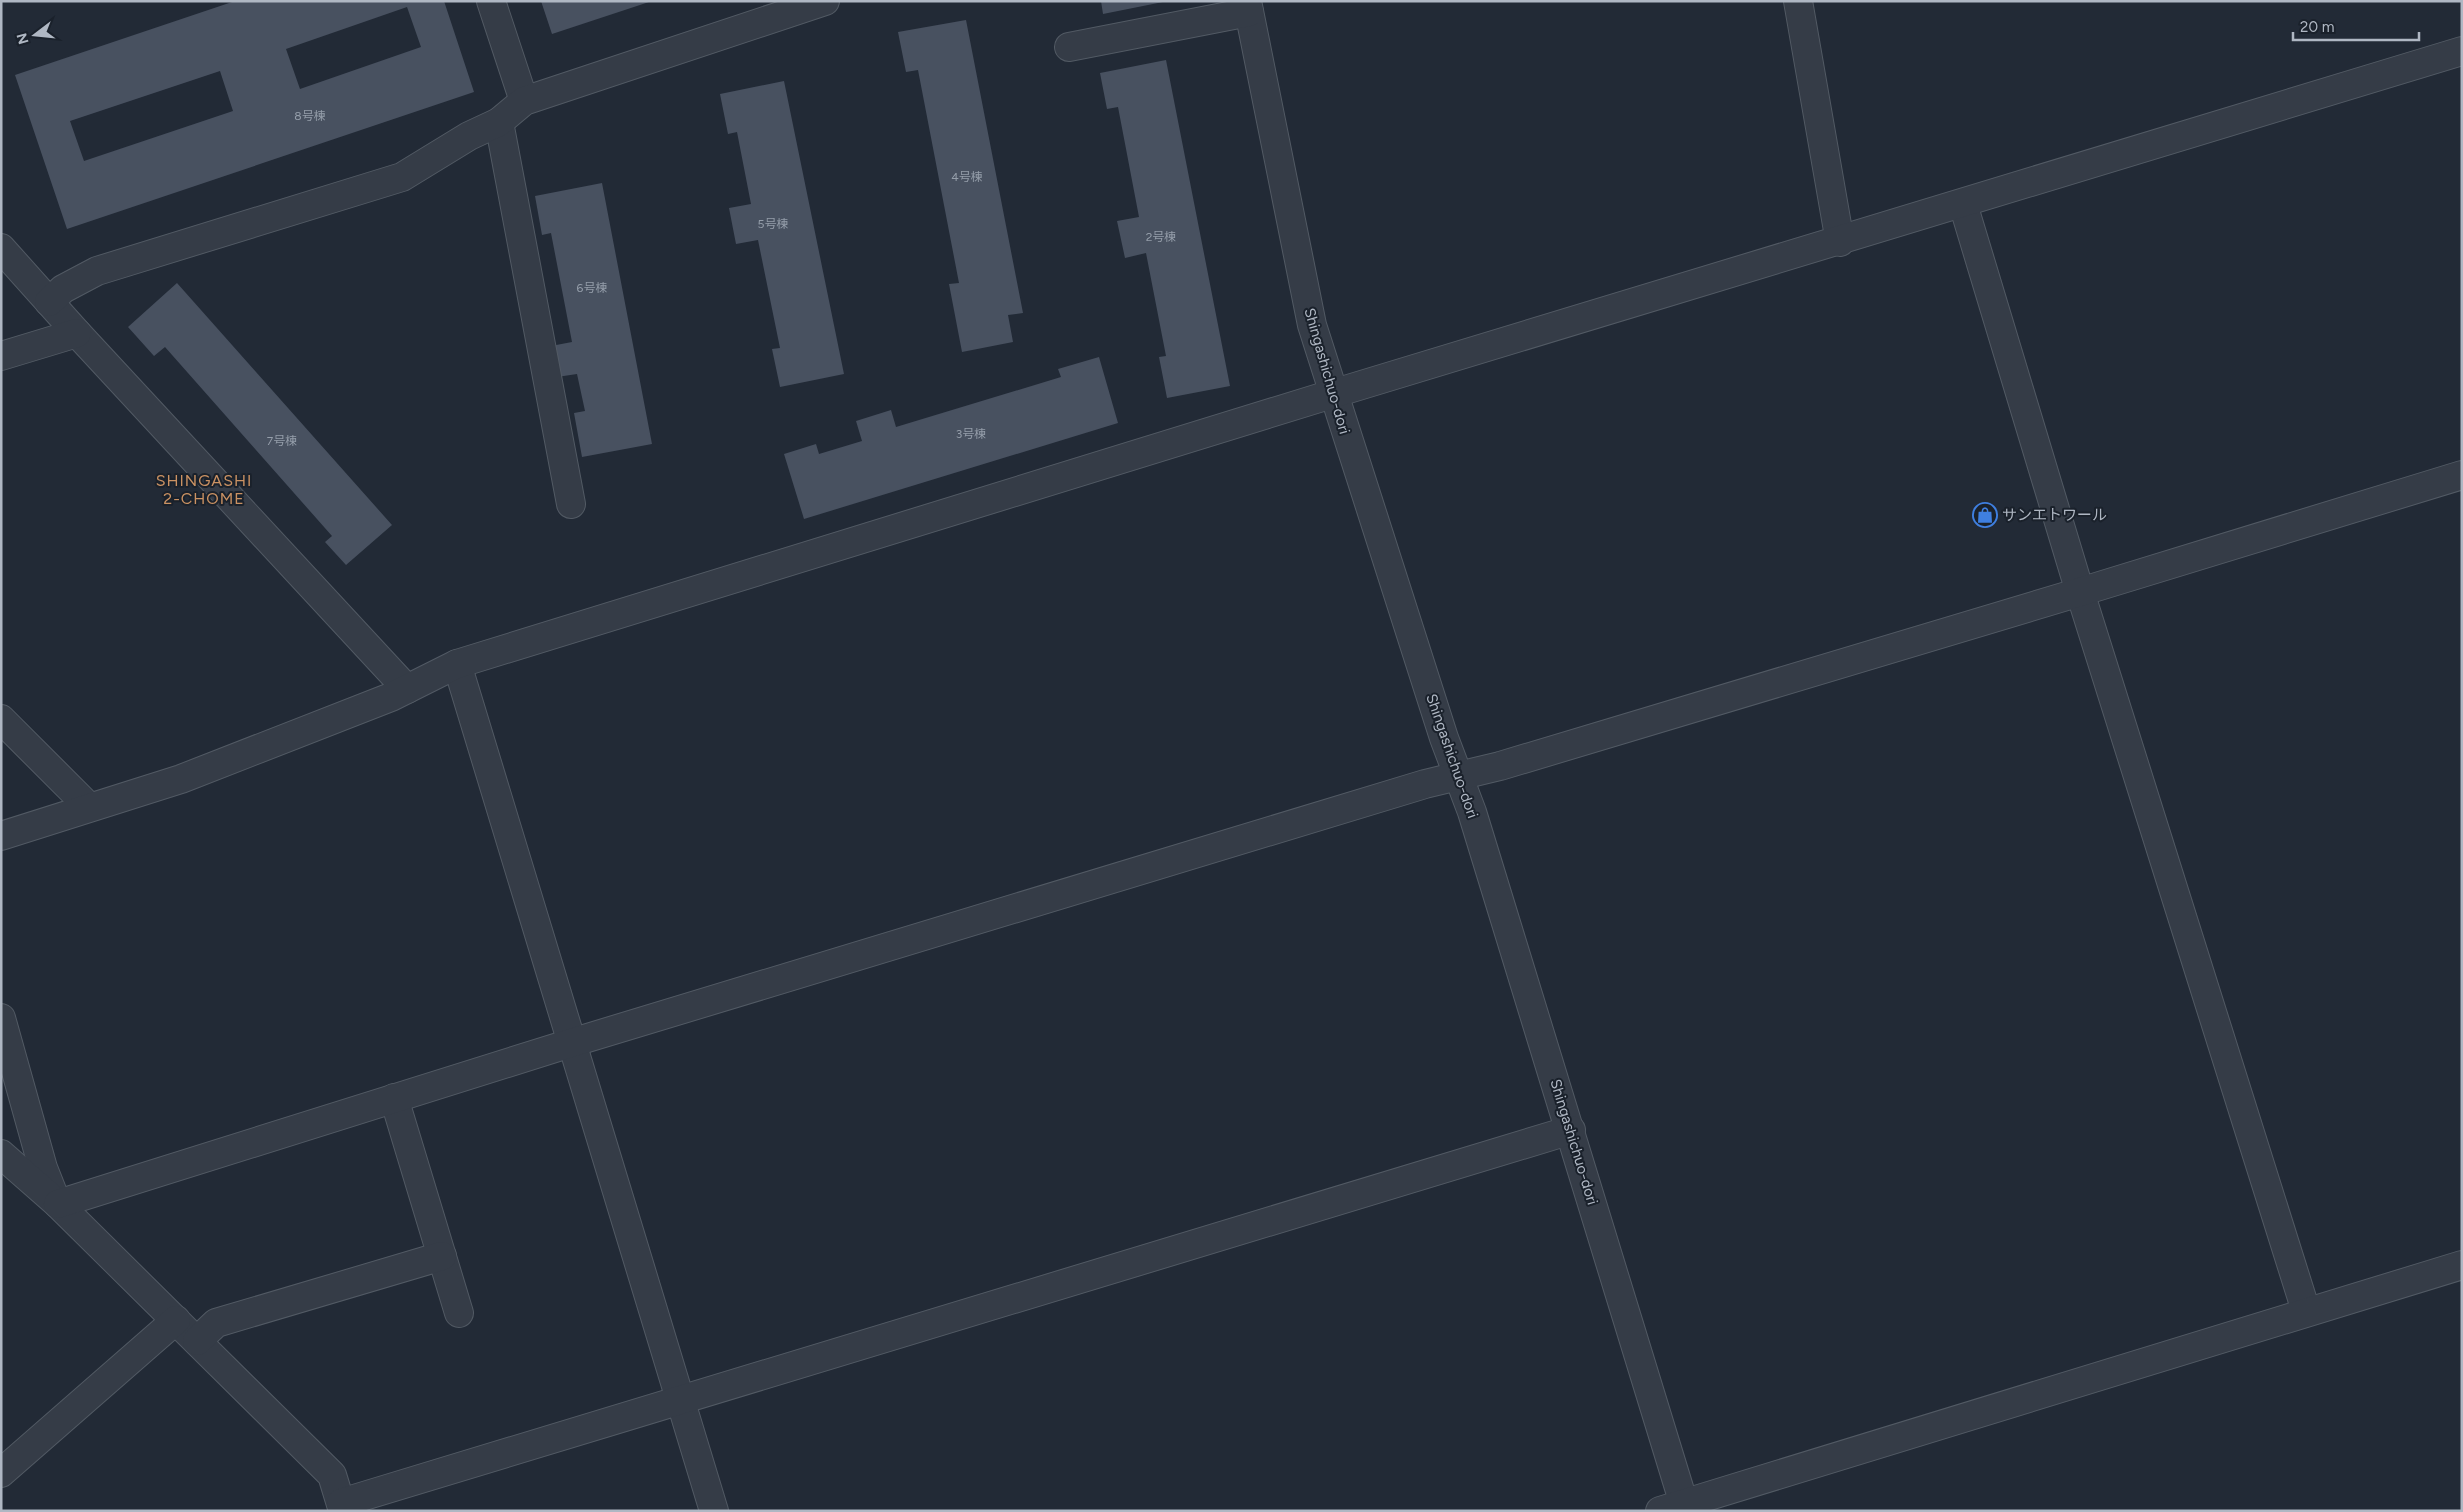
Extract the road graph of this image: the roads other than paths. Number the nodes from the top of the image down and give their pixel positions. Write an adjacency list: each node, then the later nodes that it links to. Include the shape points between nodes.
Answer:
1 (491, 1): 7 (street)
2 (825, 1): 7 (street)
3 (1798, 1): 10 (street)
4 (1248, 7): 5 (street); 15 (street, Shingashichuo-dori, via 1312,325)
5 (1069, 47)
6 (2462, 52): 9 (street)
7 (524, 101): 8 (street)
8 (499, 122): 12 (street, via 469,136 402,177 97,271 63,289); 17 (street)
9 (1963, 204): 10 (street); 18 (street)
10 (1840, 242): 15 (street)
11 (1, 248): 12 (street)
12 (49, 302): 13 (street)
13 (77, 333): 14 (street); 20 (street)
14 (1, 356)
15 (1332, 394): 19 (street); 22 (street, Shingashichuo-dori)
16 (2462, 475): 18 (street)
17 (571, 504)
18 (2080, 592): 22 (street); 33 (street)
19 (456, 664): 20 (street); 26 (street)
20 (407, 689): 23 (street, via 181,779)
21 (1, 719): 23 (street)
22 (1459, 776): 26 (street); 28 (street, Shingashichuo-dori)
23 (89, 807): 24 (street)
24 (1, 836)
25 (1, 1018): 30 (street, via 43,1168)
26 (571, 1043): 27 (street); 37 (street)
27 (394, 1098): 30 (street); 31 (street)
28 (1571, 1130): 37 (street); 40 (street, Shingashichuo-dori)
29 (1, 1154): 30 (street)
30 (58, 1204): 35 (street)
31 (442, 1256): 34 (street); 36 (street, via 216,1323)
32 (2462, 1265): 33 (street)
33 (2306, 1311): 40 (street)
34 (459, 1313)
35 (176, 1320): 36 (street); 38 (street)
36 (197, 1341): 39 (street, via 332,1475)
37 (680, 1401): 39 (street); 41 (street)
38 (1, 1473)
39 (342, 1507)
40 (1667, 1509)
41 (714, 1511)

